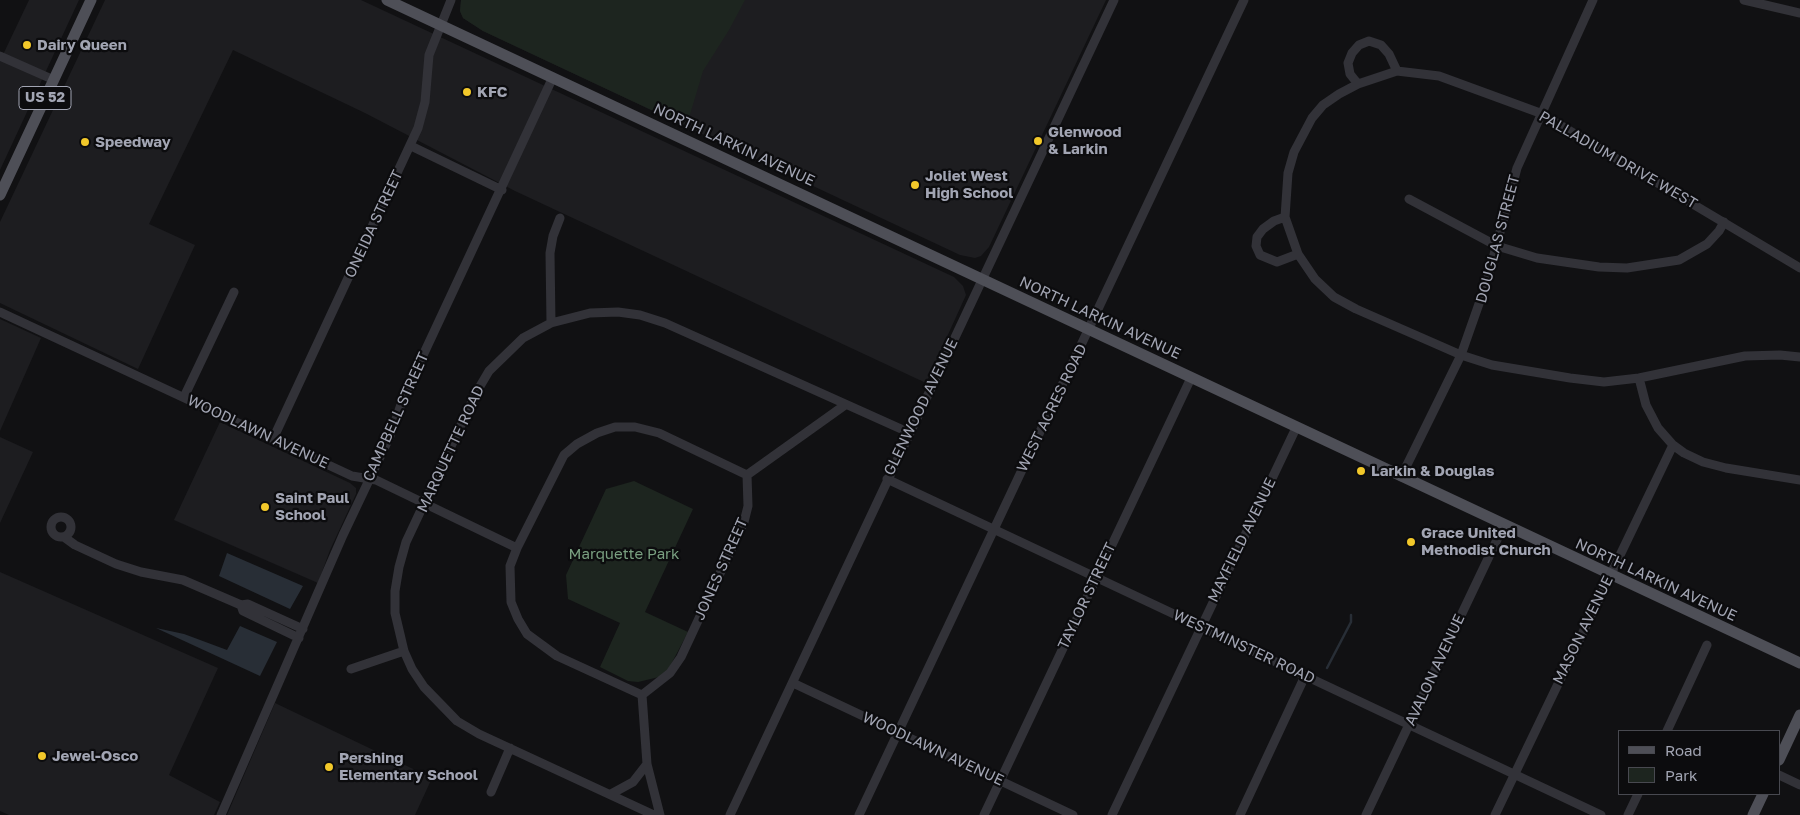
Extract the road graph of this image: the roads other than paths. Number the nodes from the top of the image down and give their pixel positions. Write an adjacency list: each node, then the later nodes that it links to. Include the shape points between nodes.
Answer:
1 (91, 0): 13 (main road, US 52)
2 (387, 0): 9 (main road, NORTH LARKIN AVENUE)
3 (451, 0): 9 (street, ONEIDA STREET)
4 (1114, 0): 26 (street, GLENWOOD AVENUE)
5 (1244, 0): 30 (street, WEST ACRES ROAD)
6 (1593, 0): 15 (street, DOUGLAS STREET)
7 (1744, 0): 8 (street)
8 (1800, 13)
9 (441, 24): 12 (main road, NORTH LARKIN AVENUE); 16 (street, ONEIDA STREET, via 428,63 422,114)
10 (0, 56): 13 (street)
11 (1397, 71): 14 (street, PALLADIUM DRIVE WEST); 14 (street, via 1381,45 1369,41 1359,45 1348,63 1350,74); 15 (street, PALLADIUM DRIVE WEST, via 1439,76)
12 (553, 77): 18 (street, CAMPBELL STREET); 26 (main road, NORTH LARKIN AVENUE)
13 (54, 80): 17 (main road, US 52)
14 (1358, 84): 20 (street, PALLADIUM DRIVE WEST, via 1323,105 1302,133 1288,173)
15 (1540, 113): 22 (street, PALLADIUM DRIVE WEST); 23 (street, DOUGLAS STREET, via 1517,168)
16 (410, 146): 18 (street); 39 (street, ONEIDA STREET)
17 (2, 188)
18 (502, 190): 43 (street, CAMPBELL STREET, via 404,396 390,436)
19 (1409, 199): 23 (street)
20 (1285, 217): 24 (street); 24 (street, via 1263,229 1257,237 1256,246 1260,255 1277,262)
21 (560, 218): 29 (street, via 550,253)
22 (1724, 222): 23 (street, via 1707,244 1679,260 1627,268 1565,264); 25 (street, PALLADIUM DRIVE WEST)
23 (1497, 246): 31 (street, DOUGLAS STREET)
24 (1298, 254): 31 (street, via 1315,279 1334,297 1380,321)
25 (1800, 268)
26 (983, 279): 30 (main road, NORTH LARKIN AVENUE); 38 (street, GLENWOOD AVENUE)
27 (234, 292): 35 (street)
28 (0, 312): 35 (street, WOODLAWN AVENUE)
29 (550, 323): 36 (street, MARQUETTE ROAD, via 590,312 640,315); 46 (street, MARQUETTE ROAD, via 524,338 489,371)
30 (1089, 330): 33 (main road, NORTH LARKIN AVENUE); 48 (street, WEST ACRES ROAD)
31 (1461, 354): 34 (street, via 1492,365 1570,378 1604,382); 42 (street, DOUGLAS STREET)
32 (1800, 357): 34 (street, via 1745,356)
33 (1191, 378): 37 (main road, NORTH LARKIN AVENUE); 52 (street, TAYLOR STREET)
34 (1638, 378): 40 (street, via 1646,405 1658,428)
35 (184, 397): 39 (street, WOODLAWN AVENUE)
36 (845, 405): 38 (street, MARQUETTE ROAD); 41 (street)
37 (1296, 428): 42 (main road, NORTH LARKIN AVENUE); 53 (street, MAYFIELD AVENUE)
38 (910, 433): 44 (street, GLENWOOD AVENUE)
39 (273, 439): 43 (street, WOODLAWN AVENUE, via 352,476)
40 (1673, 445): 45 (street, via 1710,464); 51 (street, MASON AVENUE)
41 (746, 475): 50 (street, via 659,433 635,427 615,427 597,432 564,455); 61 (street, JONES STREET, via 748,506 744,522 685,648 670,673)
42 (1401, 477): 47 (main road, NORTH LARKIN AVENUE)
43 (369, 479): 46 (street, WOODLAWN AVENUE); 54 (street, CAMPBELL STREET)
44 (886, 479): 48 (street, WESTMINSTER ROAD); 60 (street, GLENWOOD AVENUE)
45 (1800, 480)
46 (426, 504): 50 (street, WOODLAWN AVENUE); 56 (street, MARQUETTE ROAD, via 406,542 394,591 395,613)
47 (1504, 525): 51 (main road, NORTH LARKIN AVENUE); 63 (street, AVALON AVENUE)
48 (994, 528): 52 (street, WESTMINSTER ROAD); 65 (street, WEST ACRES ROAD)
49 (64, 537): 54 (street, via 116,564 183,580 241,605 248,604)
50 (517, 548): 61 (street, via 510,566 511,602 527,634 557,656)
51 (1609, 574): 57 (main road, NORTH LARKIN AVENUE); 69 (street, MASON AVENUE)
52 (1096, 578): 53 (street, WESTMINSTER ROAD); 71 (street, TAYLOR STREET)
53 (1201, 626): 59 (street, WESTMINSTER ROAD); 84 (street, MAYFIELD AVENUE)
54 (301, 633): 77 (street, CAMPBELL STREET)
55 (1707, 645): 64 (street)
56 (404, 650): 58 (street); 66 (street, MARQUETTE ROAD, via 412,669 457,721)
57 (1800, 663)
58 (351, 669)
59 (1305, 676): 63 (street, WESTMINSTER ROAD); 85 (street)
60 (793, 683): 65 (street, WOODLAWN AVENUE); 80 (street, GLENWOOD AVENUE)
61 (642, 695): 68 (street)
62 (1800, 715): 67 (main road)
63 (1409, 724): 69 (street, WESTMINSTER ROAD); 86 (street, AVALON AVENUE)
64 (1667, 730)
65 (897, 732): 71 (street, WOODLAWN AVENUE); 81 (street, WEST ACRES ROAD)
66 (510, 748): 73 (street); 74 (street, MARQUETTE ROAD)
67 (1780, 758)
68 (647, 764): 74 (street, via 633,782); 79 (street)
69 (1514, 774): 87 (street, MASON AVENUE); 88 (street, WESTMINSTER ROAD)
70 (1780, 775): 72 (street)
71 (1000, 781): 82 (street, TAYLOR STREET); 83 (street, WOODLAWN AVENUE)
72 (1800, 785)
73 (491, 792)
74 (611, 794): 78 (street, MARQUETTE ROAD)
75 (1638, 795): 89 (street)
76 (1763, 795): 90 (main road)
77 (221, 815)
78 (654, 815)
79 (660, 815)
80 (730, 815)
81 (859, 815)
82 (984, 815)
83 (1073, 815)
84 (1112, 815)
85 (1240, 815)
86 (1366, 815)
87 (1495, 815)
88 (1601, 815)
89 (1628, 815)
90 (1753, 815)

